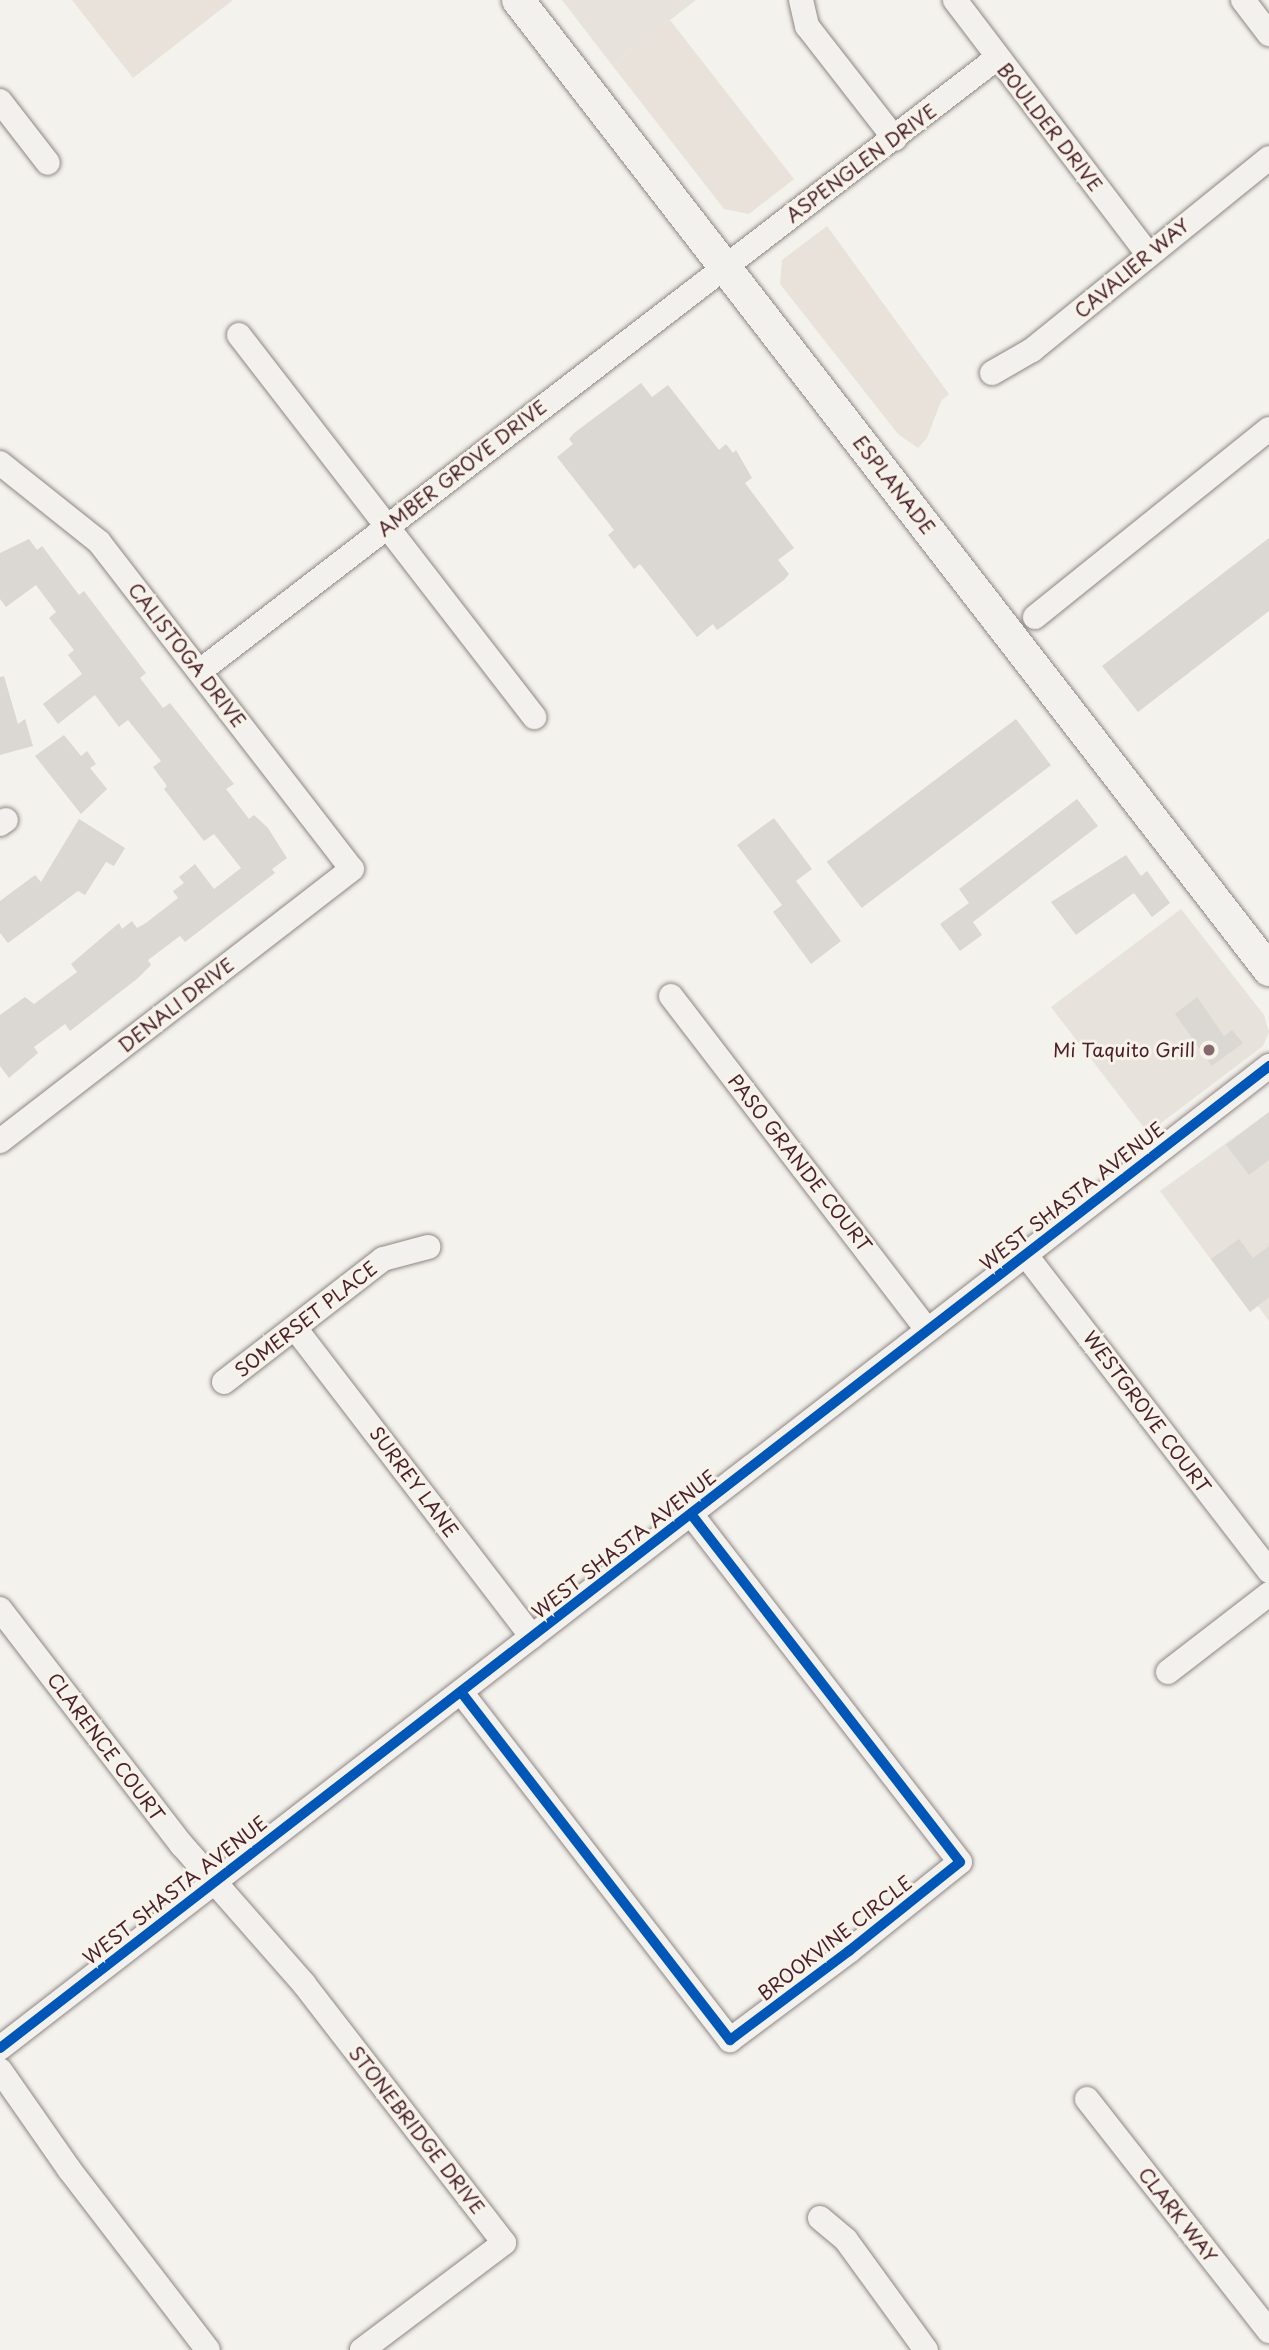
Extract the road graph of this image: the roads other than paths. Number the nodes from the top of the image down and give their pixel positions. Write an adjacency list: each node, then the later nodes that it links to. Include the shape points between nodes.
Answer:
1 (518, 0): 12 (main road, ESPLANADE)
2 (801, 0): 8 (street, via 807,26)
3 (955, 0): 6 (street, BOULDER DRIVE)
4 (1243, 0): 5 (street)
5 (1269, 34)
6 (998, 58): 8 (street, ASPENGLEN DRIVE); 11 (street, BOULDER DRIVE)
7 (0, 101): 10 (street)
8 (895, 139): 12 (street, ASPENGLEN DRIVE)
9 (1269, 158): 11 (street, CAVALIER WAY)
10 (48, 163)
11 (1147, 253): 14 (street, CAVALIER WAY, via 1032,350)
12 (724, 266): 17 (street, AMBER GROVE DRIVE); 22 (main road, ESPLANADE)
13 (239, 335): 17 (street)
14 (992, 373)
15 (1269, 429): 18 (street)
16 (3, 472): 19 (street, CALISTOGA DRIVE, via 99,542)
17 (387, 526): 19 (street, AMBER GROVE DRIVE); 20 (street)
18 (1035, 617)
19 (200, 671): 21 (street, CALISTOGA DRIVE)
20 (534, 717)
21 (352, 869): 25 (street, DENALI DRIVE)
22 (1269, 970)
23 (671, 996): 29 (street, PASO GRANDE COURT)
24 (1269, 1066): 27 (street, WEST SHASTA AVENUE)
25 (0, 1141)
26 (428, 1247): 28 (street, SOMERSET PLACE, via 383,1259)
27 (1025, 1254): 29 (street, WEST SHASTA AVENUE); 32 (street, WESTGROVE COURT)
28 (295, 1328): 30 (street, SOMERSET PLACE); 35 (street, SURREY LANE)
29 (928, 1330): 31 (street, WEST SHASTA AVENUE)
30 (224, 1382)
31 (691, 1514): 35 (street, WEST SHASTA AVENUE); 37 (street, BROOKVINE CIRCLE, via 960,1863 849,1951 730,2040)
32 (1269, 1571)
33 (1269, 1594): 36 (street)
34 (0, 1609): 38 (street, CLARENCE COURT, via 181,1845)
35 (533, 1637): 37 (street, WEST SHASTA AVENUE)
36 (1168, 1672)
37 (461, 1692): 38 (street, WEST SHASTA AVENUE)
38 (215, 1882): 39 (street, WEST SHASTA AVENUE); 45 (street, STONEBRIDGE DRIVE, via 304,1984 504,2243)
39 (0, 2048)
40 (0, 2070): 44 (street, via 69,2169)
41 (1087, 2099): 43 (street, CLARK WAY)
42 (820, 2218): 46 (street, via 846,2240)
43 (1269, 2331)
44 (208, 2350)
45 (362, 2350)
46 (926, 2350)

